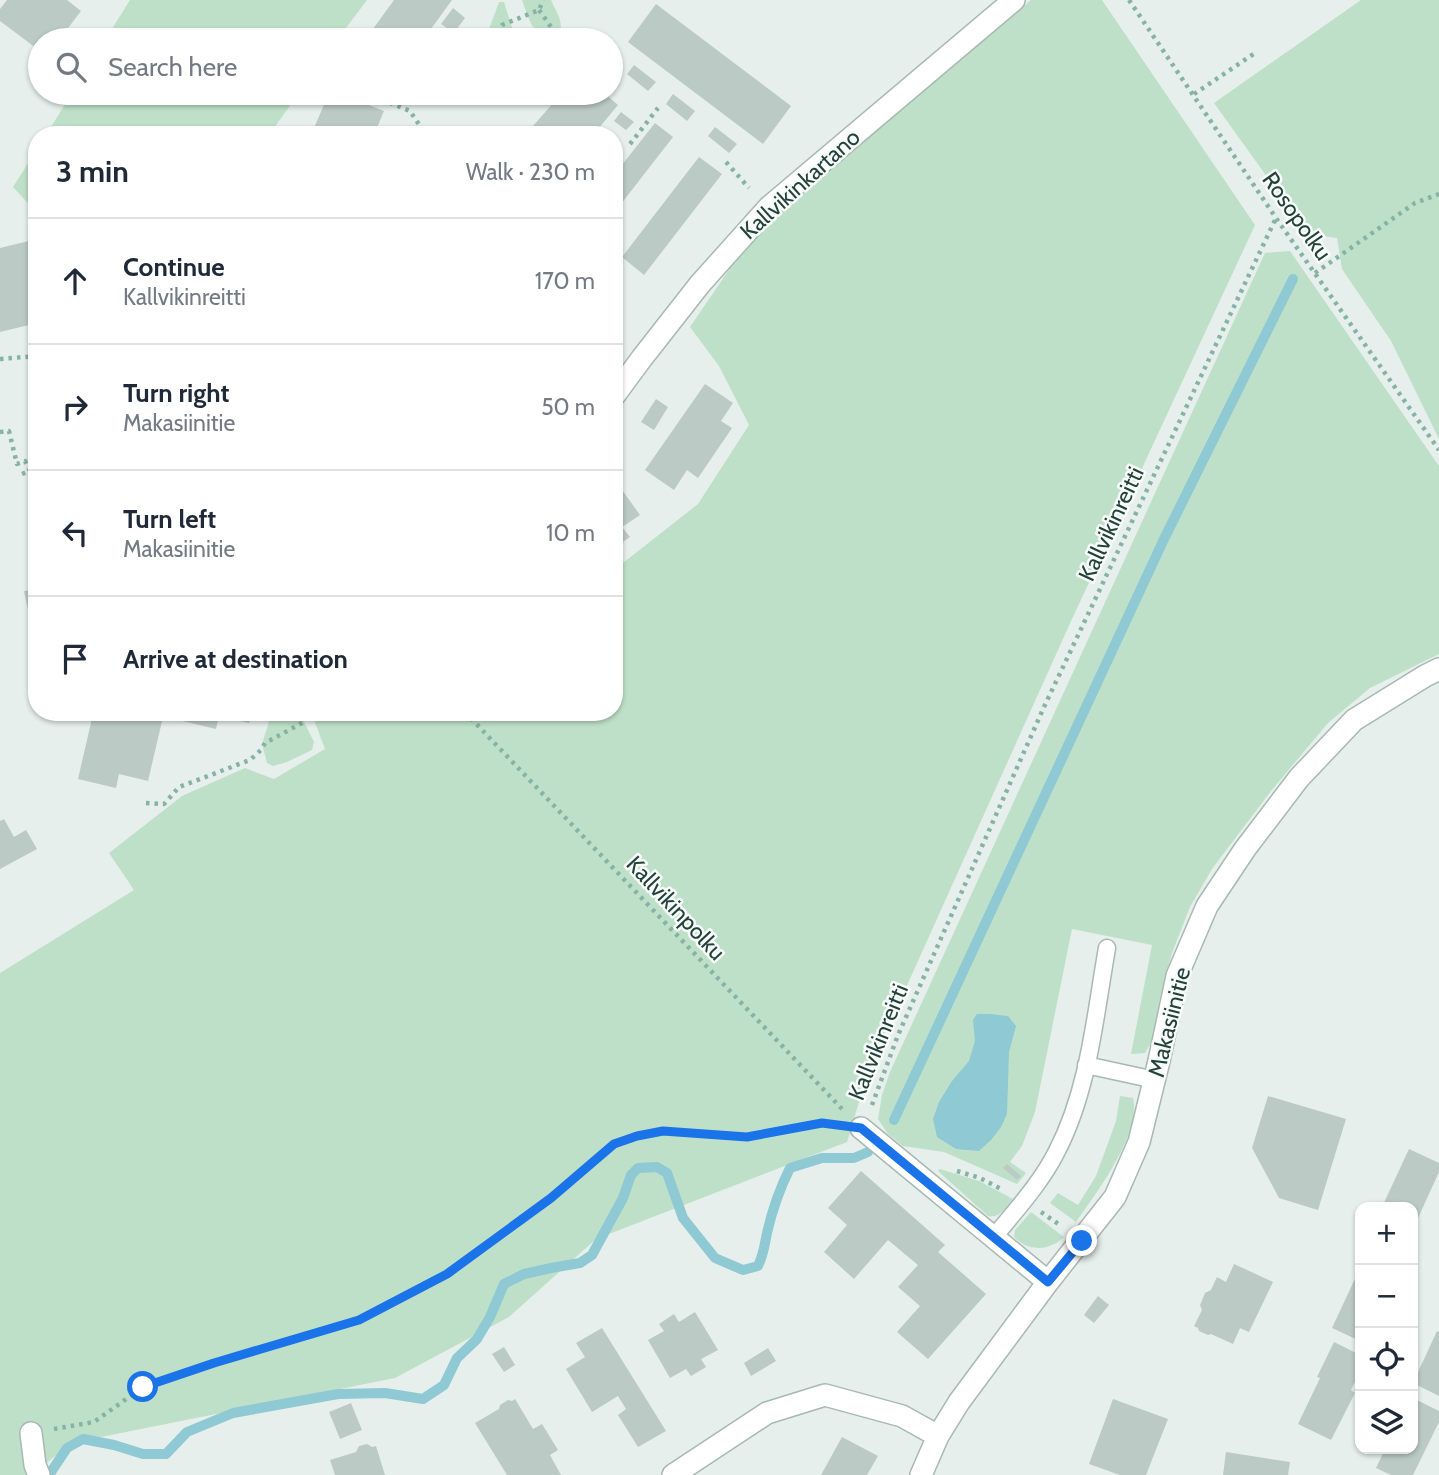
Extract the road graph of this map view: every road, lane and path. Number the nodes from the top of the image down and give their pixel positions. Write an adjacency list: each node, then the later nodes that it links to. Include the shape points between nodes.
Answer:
1 (543, 0): 4 (path)
2 (1014, 0): 20 (street, Kallvikinkartano, via 769,207 700,284)
3 (1129, 0): 8 (path, Rosopolku)
4 (539, 9): 5 (path); 6 (path)
5 (500, 28)
6 (552, 28)
7 (1255, 53): 8 (path)
8 (1194, 94): 16 (path, Rosopolku)
9 (395, 105): 11 (path, via 410,111)
10 (658, 108): 12 (path)
11 (420, 126)
12 (631, 144)
13 (726, 162): 14 (path)
14 (749, 188)
15 (1439, 194): 17 (path, via 1415,203)
16 (1276, 218): 17 (path, Rosopolku); 33 (path, Kallvikinreitti, via 1044,707)
17 (1315, 273): 22 (path, Rosopolku)
18 (28, 357): 19 (path)
19 (0, 359)
20 (623, 384)
21 (0, 432): 23 (path, via 9,430 17,464 25,461)
22 (1439, 450)
23 (28, 468)
24 (28, 471): 25 (path)
25 (22, 474)
26 (1439, 669): 32 (street, Makasiinitie, via 1354,720 1299,778 1245,849 1207,906 1177,976)
27 (304, 721): 29 (path, via 265,743 250,760 179,787 164,804)
28 (474, 721): 33 (path, Kallvikinpolku)
29 (146, 803)
30 (1107, 948): 31 (lane)
31 (1086, 1065): 32 (lane); 35 (lane, via 1075,1112 1057,1153)
32 (1155, 1080): 38 (street, Makasiinitie, via 1139,1142 1115,1197)
33 (861, 1128): 34 (street); 39 (path, Kallvikinreitti, via 822,1123 747,1137 663,1131 614,1144 551,1198 447,1274 359,1320 143,1387 94,1422)
34 (908, 1167): 35 (path, via 939,1166 980,1178); 37 (street)
35 (1024, 1201): 36 (path); 37 (lane)
36 (1068, 1230)
37 (994, 1237): 38 (street)
38 (1048, 1282): 40 (street, Makasiinitie)
39 (32, 1433): 41 (street)
40 (938, 1436): 42 (street, via 902,1416 825,1395 767,1413); 43 (street, Makasiinitie)
41 (39, 1475)
42 (674, 1475)
43 (921, 1475)

